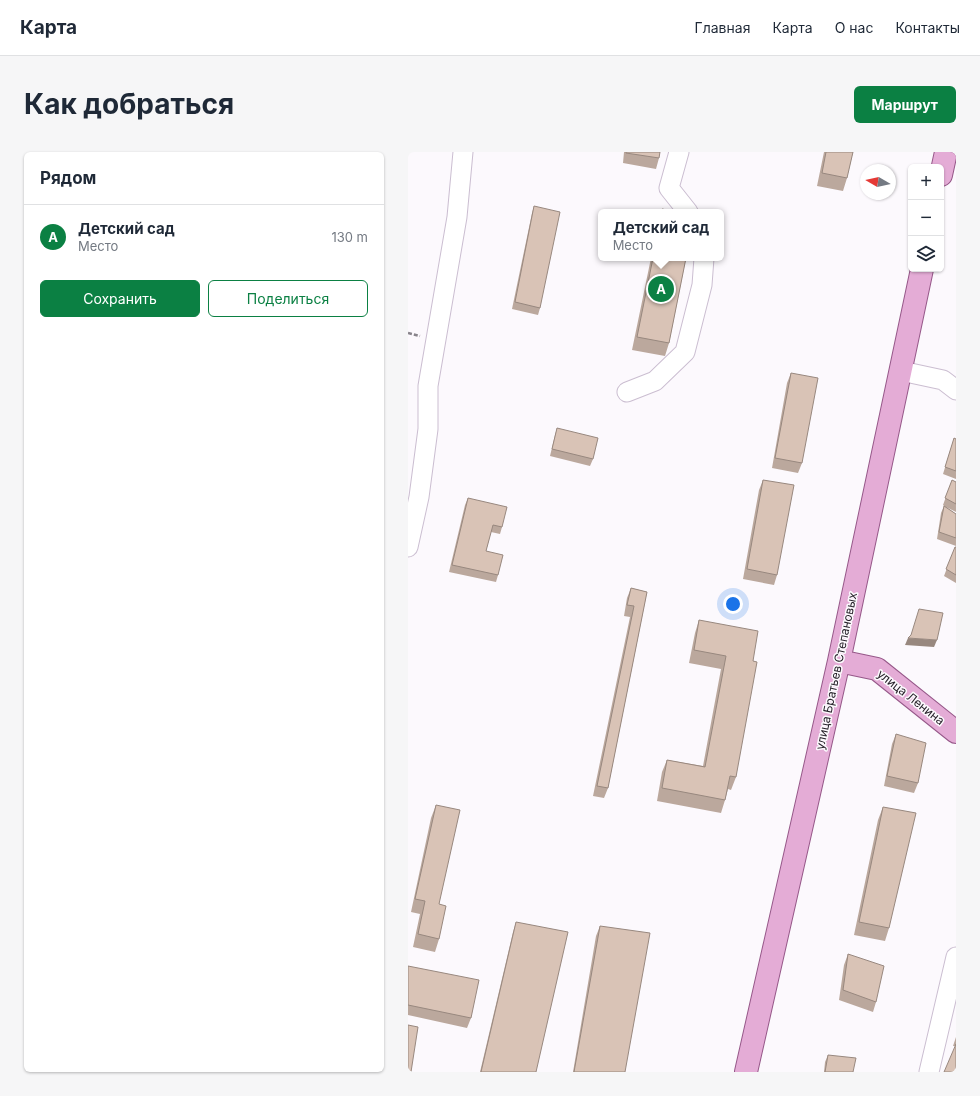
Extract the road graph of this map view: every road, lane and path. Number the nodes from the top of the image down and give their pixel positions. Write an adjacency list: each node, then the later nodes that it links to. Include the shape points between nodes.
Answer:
1 (463, 152): 11 (street, via 456,217 428,386 428,429 419,497)
2 (679, 152): 5 (street, via 669,188)
3 (946, 152): 4 (main road)
4 (943, 164)
5 (686, 209)
6 (704, 261): 10 (street, via 702,285 685,352 655,381)
7 (921, 272): 8 (main road, улица Братьев Степановых)
8 (901, 371): 9 (street, via 944,380); 12 (main road, улица Братьев Степановых)
9 (956, 390)
10 (627, 392)
11 (408, 547)
12 (839, 661): 13 (main road, улица Ленина, via 877,669); 15 (main road, улица Братьев Степановых)
13 (956, 732)
14 (956, 957): 16 (street)
15 (746, 1072)
16 (929, 1072)

